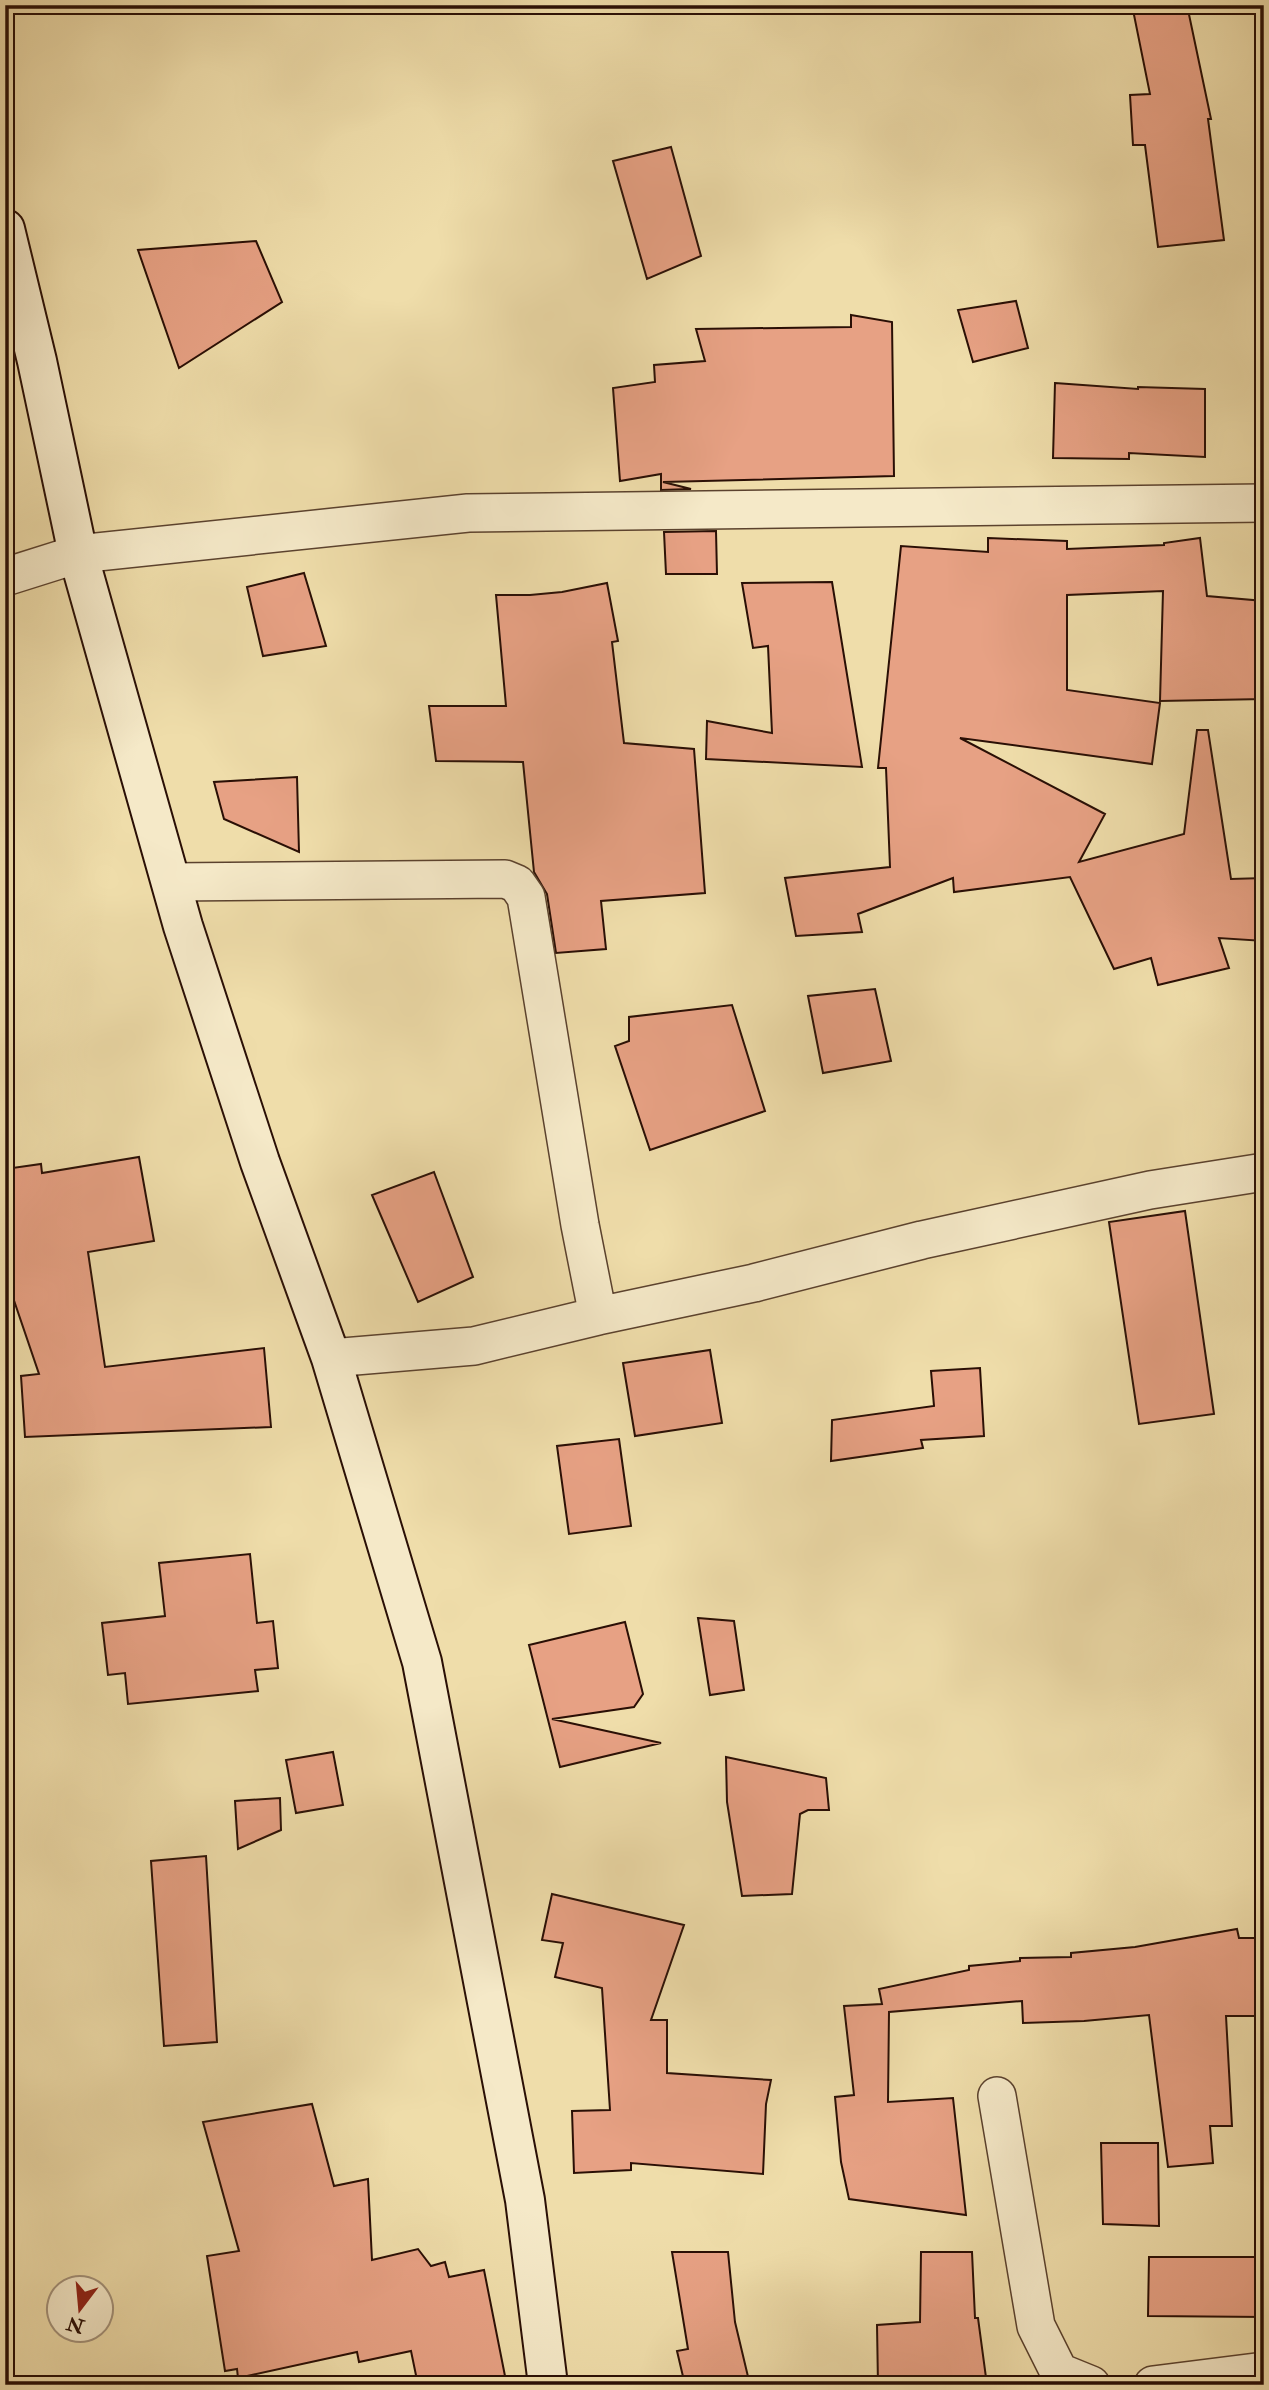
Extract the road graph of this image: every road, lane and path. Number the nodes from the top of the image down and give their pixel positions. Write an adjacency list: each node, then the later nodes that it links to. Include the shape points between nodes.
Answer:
1 (5, 229): 3 (street)
2 (1264, 503): 3 (street, via 468,513)
3 (78, 554): 4 (street); 5 (street)
4 (5, 577)
5 (171, 881): 7 (street, via 505,879 517,884 526,897); 8 (street, via 260,1162)
6 (1264, 1172): 7 (street, via 1150,1190)
7 (598, 1316): 8 (street, via 474,1346)
8 (331, 1359): 11 (street, via 422,1662 525,2200)
9 (997, 2096): 12 (street, via 1036,2326 1059,2372)
10 (1264, 2371): 13 (street)
11 (548, 2385)
12 (1091, 2385)
13 (1153, 2385)

